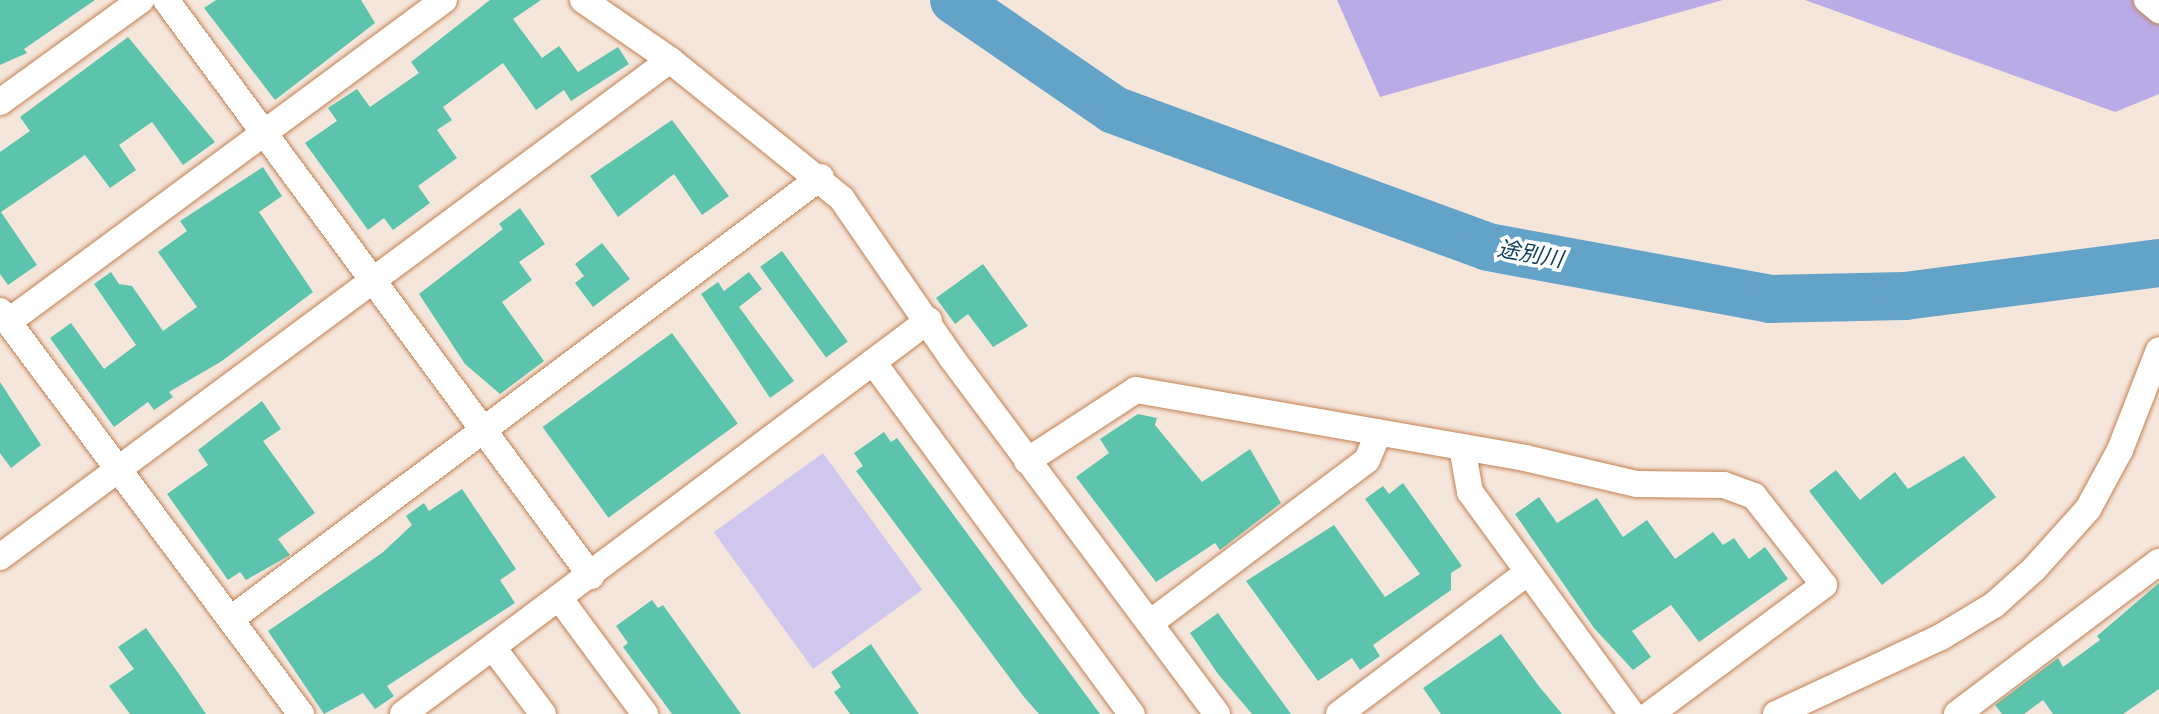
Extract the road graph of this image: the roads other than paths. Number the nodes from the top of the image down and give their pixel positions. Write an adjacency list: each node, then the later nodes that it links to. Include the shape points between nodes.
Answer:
1 (141, 0): 8 (street)
2 (166, 0): 9 (street)
3 (444, 0): 9 (street)
4 (583, 0): 7 (street)
5 (2147, 0): 6 (street)
6 (2159, 10)
7 (670, 60): 10 (street); 11 (street)
8 (1, 99)
9 (267, 135): 11 (street); 12 (street)
10 (821, 177): 13 (street); 16 (street)
11 (373, 283): 16 (street); 20 (street)
12 (4, 317): 20 (street)
13 (929, 320): 15 (street); 19 (street)
14 (2159, 350): 38 (street, via 2088,509 2034,569 1994,605 1941,637)
15 (873, 362): 24 (street); 33 (street)
16 (484, 432): 24 (street); 26 (street)
17 (1379, 432): 18 (street); 19 (street, via 1136,390); 27 (street, via 1367,460)
18 (1462, 447): 23 (street, via 1470,492); 37 (street, via 1637,484 1724,485 1754,496 1824,585)
19 (1027, 461): 27 (street)
20 (120, 469): 21 (street); 26 (street)
21 (0, 557)
22 (2159, 562): 39 (street)
23 (1527, 573): 35 (street); 36 (street)
24 (591, 576): 25 (street)
25 (560, 599): 28 (street); 32 (street)
26 (231, 619): 29 (street)
27 (1150, 623): 34 (street)
28 (494, 649): 30 (street); 31 (street)
29 (301, 714)
30 (403, 714)
31 (543, 714)
32 (645, 714)
33 (1132, 714)
34 (1217, 714)
35 (1339, 714)
36 (1632, 714)
37 (1650, 714)
38 (1776, 714)
39 (1957, 714)

